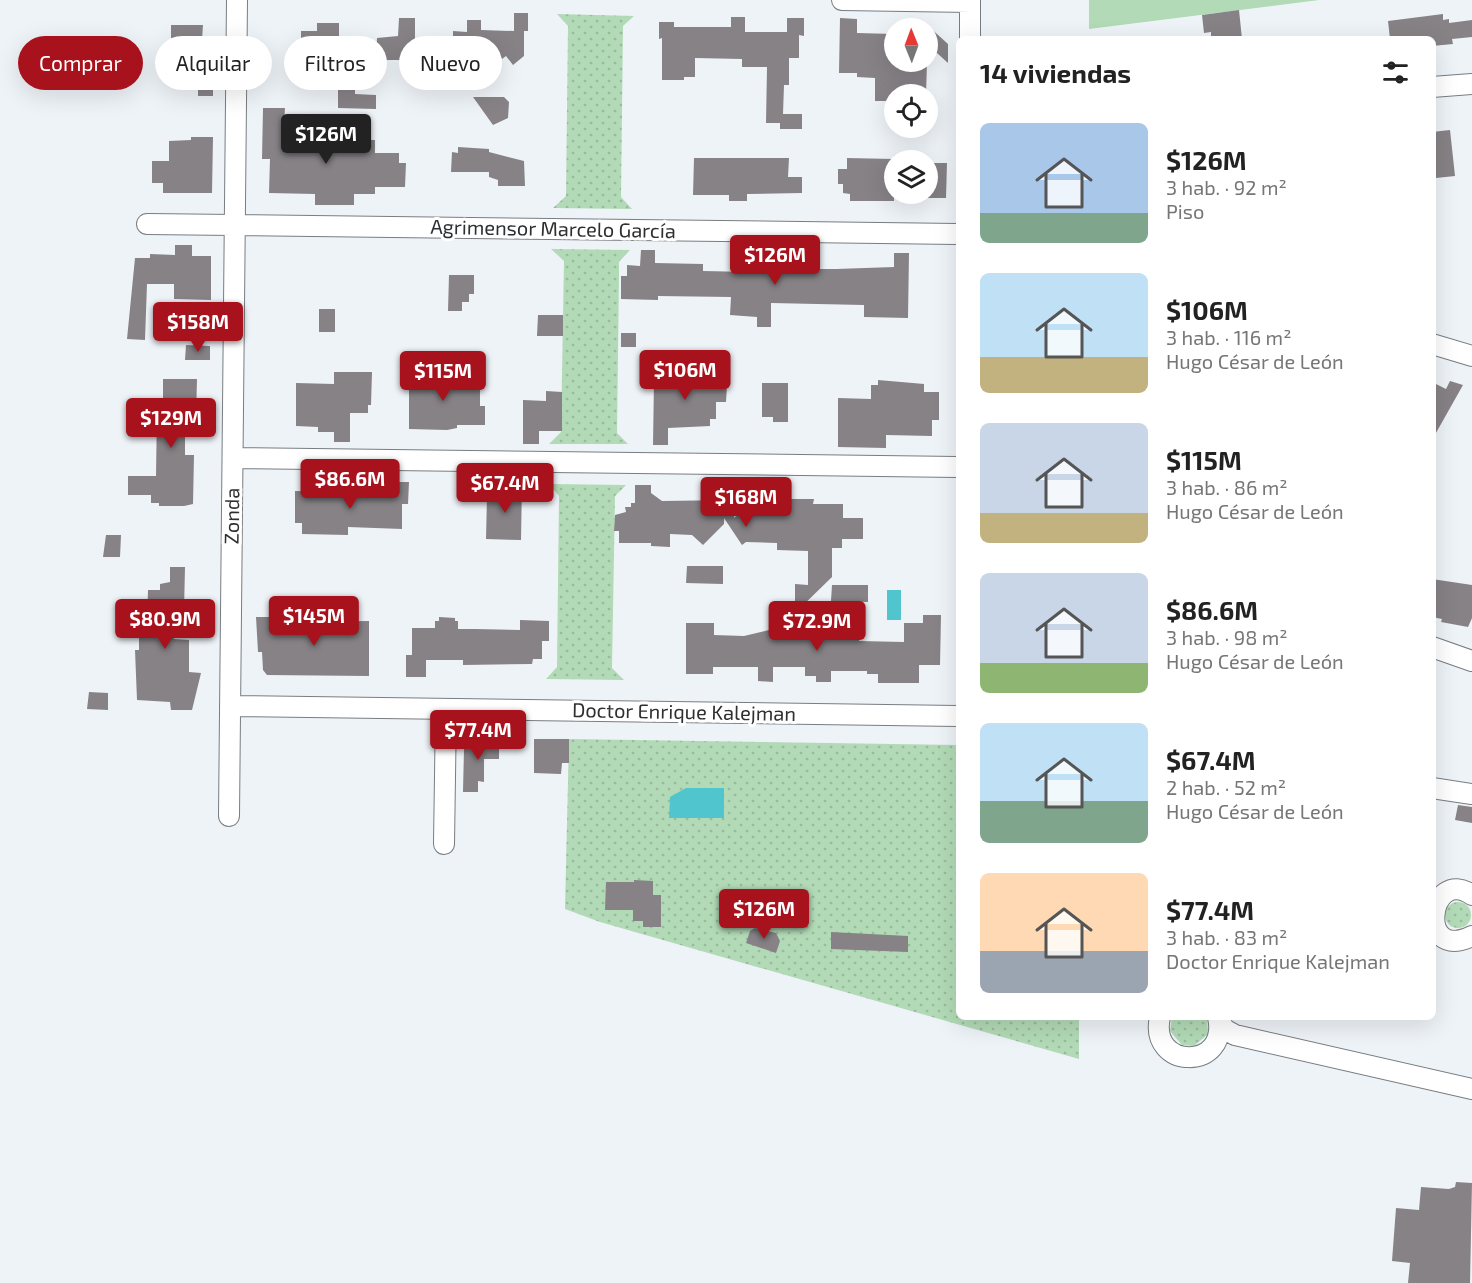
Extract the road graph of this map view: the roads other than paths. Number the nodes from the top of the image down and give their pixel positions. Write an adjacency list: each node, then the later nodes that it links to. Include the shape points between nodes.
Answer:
1 (237, 0): 8 (street, Zonda)
2 (842, 0): 3 (street)
3 (970, 1): 4 (street)
4 (970, 36)
5 (1472, 83): 6 (street)
6 (1436, 87)
7 (147, 224): 8 (street, Agrimensor Marcelo García)
8 (235, 225): 9 (street, Agrimensor Marcelo García); 12 (street, Zonda)
9 (956, 234)
10 (1436, 345): 11 (street)
11 (1472, 356)
12 (233, 458): 13 (street); 16 (street, Zonda)
13 (956, 467)
14 (1436, 648): 15 (street)
15 (1472, 661)
16 (230, 706): 17 (street, Doctor Enrique Kalejman); 21 (street, Zonda)
17 (446, 709): 18 (street, Doctor Enrique Kalejman); 22 (street)
18 (956, 716)
19 (1436, 789): 20 (street)
20 (1472, 794)
21 (230, 816)
22 (444, 844)
23 (1472, 896): 24 (street, via 1458,891 1447,893)
24 (1436, 904)
25 (1436, 929): 26 (street, via 1453,940)
26 (1472, 936)
27 (1160, 1020): 31 (street, via 1160,1037 1171,1052 1189,1058 1208,1052)
28 (1219, 1020): 31 (street, via 1219,1037)
29 (1220, 1020): 30 (street, via 1224,1029)
30 (1234, 1035): 31 (street); 32 (street)
31 (1214, 1045)
32 (1472, 1089)

